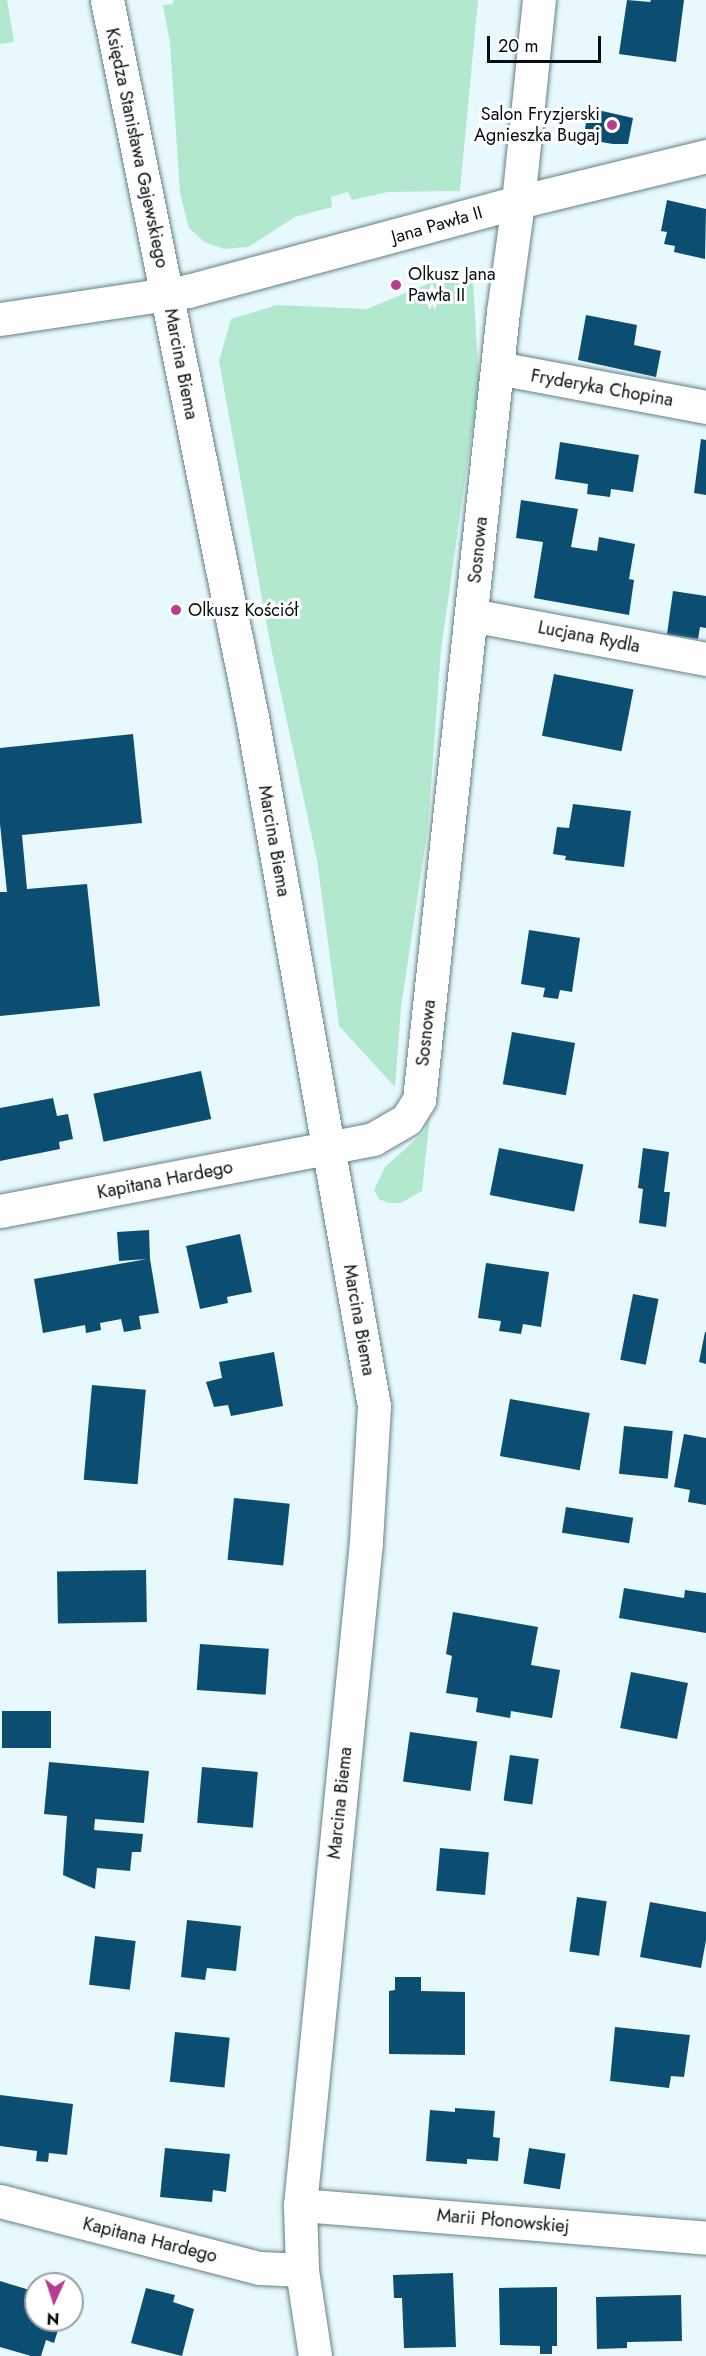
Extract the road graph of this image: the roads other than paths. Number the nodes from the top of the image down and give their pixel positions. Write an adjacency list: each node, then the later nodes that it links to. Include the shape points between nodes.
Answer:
1 (108, 0): 5 (street, Księdza Stanisława Gajewskiego)
2 (539, 0): 4 (street, Sosnowa)
3 (706, 156): 4 (street, Jana Pawła II)
4 (518, 202): 5 (street, Jana Pawła II); 7 (street, Sosnowa)
5 (168, 296): 6 (street, Jana Pawła II); 12 (street, Marcina Biema, via 252,717)
6 (0, 319)
7 (498, 368): 8 (street, Fryderyka Chopina); 9 (street, Sosnowa)
8 (706, 407)
9 (471, 615): 10 (street, Lucjana Rydla); 11 (street, Sosnowa)
10 (706, 659)
11 (419, 1100): 12 (street, Kapitana Hardego, via 407,1119 373,1138)
12 (329, 1149): 13 (street, Kapitana Hardego); 15 (street, Marcina Biema, via 374,1406 373,1446)
13 (0, 1210)
14 (0, 2201): 17 (street, Kapitana Hardego, via 260,2268)
15 (300, 2205): 16 (street, Marii Płonowskiej); 17 (street, Marcina Biema)
16 (706, 2238)
17 (302, 2270): 18 (street, Marcina Biema)
18 (315, 2356)

